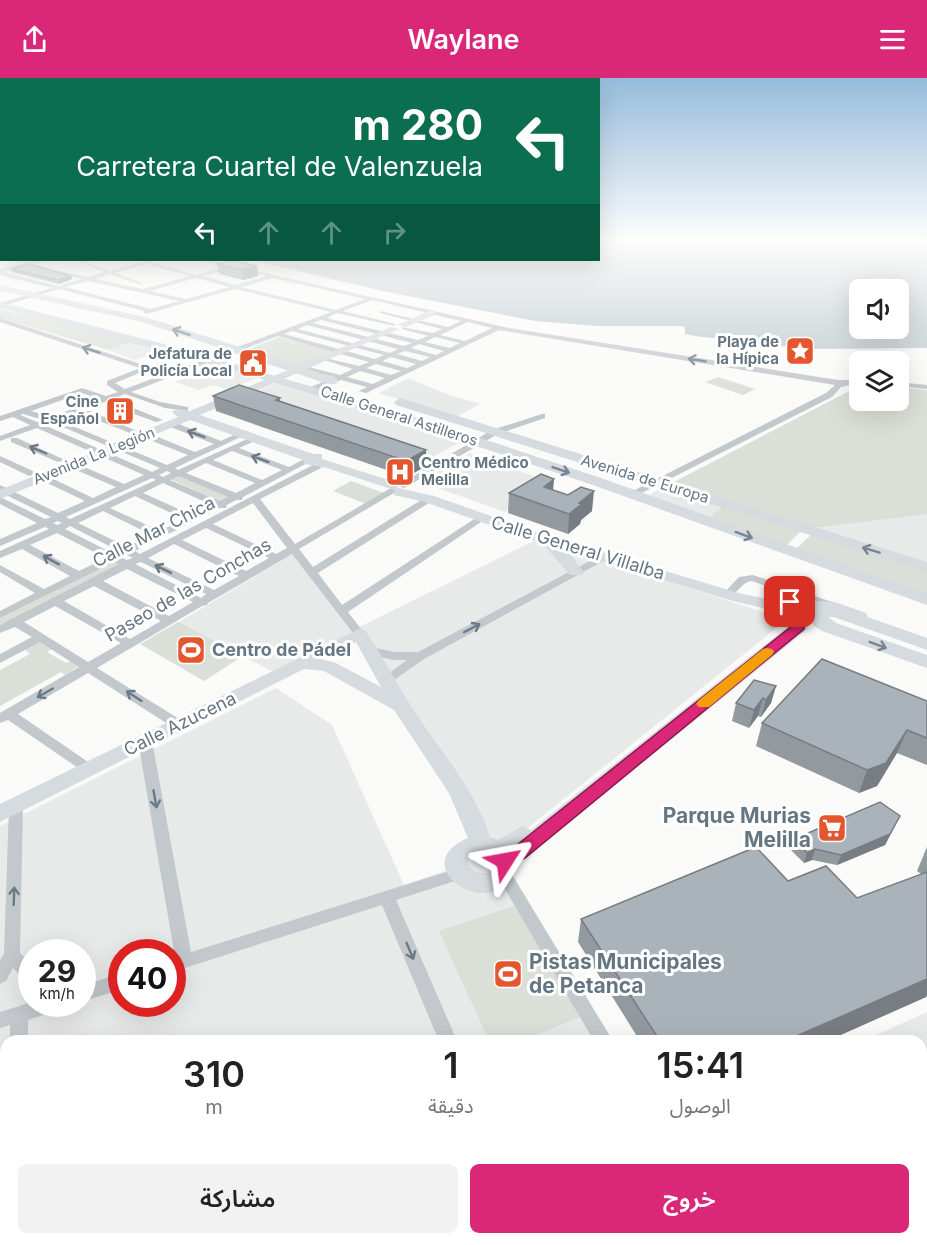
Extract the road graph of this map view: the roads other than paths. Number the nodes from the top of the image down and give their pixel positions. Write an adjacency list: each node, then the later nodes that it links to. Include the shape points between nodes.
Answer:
1 (18, 292): 8 (main road, Avenida de Europa)
2 (45, 292): 8 (street)
3 (72, 292): 18 (street)
4 (152, 292): 9 (street)
5 (217, 292): 11 (street)
6 (259, 292): 15 (street)
7 (342, 292): 10 (street)
8 (33, 296): 12 (street); 18 (main road, Avenida de Europa)
9 (172, 299): 11 (street); 18 (street)
10 (370, 299): 13 (street); 15 (street)
11 (185, 302): 14 (street)
12 (0, 305): 25 (main road, Calle General Astilleros)
13 (398, 305): 16 (street); 17 (street)
14 (153, 311): 18 (street); 18 (street)
15 (337, 311): 19 (street); 20 (street)
16 (382, 312): 20 (street); 22 (street)
17 (431, 313): 22 (street, Avenida La Legión); 23 (street)
18 (132, 314): 25 (main road, via 98,324); 32 (main road, via 108,325); 42 (main road, Avenida de Europa, one-way to 18)
19 (321, 318): 24 (street); 26 (street)
20 (365, 318): 26 (street); 27 (street)
21 (0, 320): 52 (street, one-way to 21)
22 (415, 320): 27 (street, Avenida La Legión); 30 (street)
23 (466, 321): 28 (street); 30 (street)
24 (306, 323): 29 (street); 31 (street)
25 (77, 324): 32 (main road, Calle General Astilleros)
26 (349, 325): 27 (street); 31 (street)
27 (396, 328): 34 (street); 36 (street, Avenida La Legión); 38 (street)
28 (498, 328): 39 (street); 59 (street, one-way to 28)
29 (292, 329): 33 (street); 35 (street)
30 (449, 329): 34 (street)
31 (334, 330): 35 (street); 36 (street)
32 (104, 332): 48 (main road, Calle General Astilleros)
33 (277, 334): 37 (street); 42 (street)
34 (434, 335): 38 (street); 39 (street)
35 (320, 336): 37 (street); 40 (street)
36 (369, 340): 40 (street, Avenida La Legión); 41 (street)
37 (305, 342): 44 (street)
38 (419, 342): 41 (street); 43 (street)
39 (466, 343): 43 (street)
40 (355, 346): 44 (street, Avenida La Legión); 45 (street)
41 (405, 349): 45 (street); 46 (street)
42 (236, 350): 48 (street); 53 (main road, Avenida de Europa)
43 (450, 350): 46 (street)
44 (339, 352): 47 (street, Avenida La Legión); 49 (street)
45 (391, 355): 49 (street); 50 (street)
46 (436, 357): 50 (street)
47 (323, 358): 53 (street, Avenida La Legión); 54 (street)
48 (215, 361): 56 (main road, Calle General Astilleros); 64 (street)
49 (375, 362): 54 (street); 55 (street)
50 (422, 363): 55 (street)
51 (157, 364): 52 (street)
52 (147, 368): 64 (street, Calle General Villalba, via 112,381 111,385)
53 (300, 368): 56 (street, Avenida La Legión); 58 (main road, Avenida de Europa)
54 (360, 369): 57 (street); 58 (street)
55 (407, 370): 57 (street)
56 (272, 377): 63 (main road, Calle General Astilleros); 71 (street, Avenida La Legión)
57 (392, 378): 62 (street)
58 (337, 379): 62 (main road, Avenida de Europa); 63 (street)
59 (848, 383): 98 (street)
60 (909, 385): 61 (street)
61 (927, 387)
62 (368, 388): 65 (main road); 77 (main road, Avenida de Europa)
63 (314, 389): 65 (main road, Calle General Astilleros)
64 (131, 393): 67 (street); 71 (street, Calle General Villalba)
65 (345, 399): 82 (main road, Calle General Astilleros)
66 (55, 400): 67 (street, via 82,390); 68 (street); 69 (street)
67 (109, 401): 69 (street); 71 (street)
68 (23, 411): 70 (street); 74 (street)
69 (83, 411): 74 (street); 78 (street)
70 (12, 414): 73 (street); 75 (street)
71 (183, 414): 78 (street, Avenida La Legión); 79 (street, Calle General Villalba); 83 (street, one-way to 71)
72 (542, 416): 77 (street, Paseo de las Conchas)
73 (0, 419)
74 (56, 422): 75 (street); 85 (street)
75 (41, 427): 80 (street); 85 (street)
76 (0, 432): 80 (street)
77 (495, 432): 82 (street, Paseo de las Conchas); 98 (main road, Avenida de Europa)
78 (139, 433): 85 (street, Avenida La Legión); 87 (street)
79 (249, 436): 83 (street); 86 (street); 90 (street, Calle General Villalba)
80 (12, 438): 81 (street); 84 (street); 91 (street, one-way to 80)
81 (0, 439)
82 (479, 441): 101 (street, Paseo de las Conchas); 104 (main road, Calle General Astilleros, one-way to 104)
83 (221, 444): 87 (street)
84 (0, 446)
85 (103, 448): 91 (street, Avenida La Legión); 92 (street); 96 (street)
86 (232, 448): 89 (street); 93 (street, one-way to 86)
87 (195, 455): 92 (street)
88 (0, 459): 95 (street)
89 (206, 460): 94 (street); 99 (street)
90 (314, 460): 93 (street, Calle Mar Chica); 101 (street, Calle General Villalba); 107 (street, Calle Mar Chica, via 318,466)
91 (66, 463): 95 (street, Avenida La Legión); 100 (street)
92 (167, 468): 94 (street); 96 (street)
93 (289, 470): 99 (street, Calle Mar Chica)
94 (178, 473): 97 (street); 105 (street)
95 (36, 475): 102 (street, Avenida La Legión); 108 (street)
96 (152, 475): 97 (street); 100 (street)
97 (164, 480): 103 (street); 109 (street)
98 (658, 482): 104 (street); 119 (main road, Avenida de Europa)
99 (262, 483): 105 (street, Calle Mar Chica)
100 (123, 487): 108 (street)
101 (399, 488): 106 (street, Calle General Villalba); 127 (street, Paseo de las Conchas)
102 (2, 492): 112 (street); 115 (street)
103 (136, 493): 110 (street); 114 (street)
104 (632, 495): 128 (main road, Calle General Astilleros, one-way to 128)
105 (236, 497): 107 (street); 109 (street, Calle Mar Chica)
106 (429, 499): 113 (street, Calle General Villalba); 138 (street)
107 (252, 500): 111 (street, Calle Mar Chica); 127 (street)
108 (92, 501): 112 (street)
109 (220, 504): 111 (street); 114 (street, Calle Mar Chica)
110 (104, 508): 116 (street); 121 (street)
111 (233, 510): 117 (street, Calle Mar Chica)
112 (58, 516): 115 (street); 116 (street)
113 (482, 518): 123 (street, Calle General Villalba); 150 (street)
114 (192, 519): 121 (street, Calle Mar Chica)
115 (45, 522): 118 (street); 122 (street)
116 (70, 523): 118 (street); 129 (street)
117 (206, 524): 124 (street, Calle Mar Chica); 134 (street)
118 (58, 529): 126 (street); 133 (street)
119 (808, 530): 128 (main road); 136 (main road, Avenida de Europa, one-way to 119)
120 (0, 531): 122 (street)
121 (161, 535): 129 (street, Calle Mar Chica)
122 (12, 538): 125 (street)
123 (540, 538): 132 (street, Calle General Villalba); 139 (street, via 558,550)
124 (174, 540): 131 (street, Calle Mar Chica); 141 (street)
125 (0, 543)
126 (23, 545): 130 (street); 140 (street, one-way to 126)
127 (294, 549): 134 (street, Paseo de las Conchas); 138 (street)
128 (787, 550): 146 (main road, Calle General Astilleros)
129 (128, 551): 131 (street); 133 (street, Calle Mar Chica)
130 (0, 555)
131 (140, 557): 135 (street, Calle Mar Chica); 145 (street, one-way to 131)
132 (603, 557): 139 (street); 144 (street, Calle General Villalba)
133 (114, 558): 135 (street); 140 (street, Calle Mar Chica)
134 (278, 559): 141 (street, Paseo de las Conchas)
135 (126, 565): 142 (street, Calle Mar Chica); 148 (street)
136 (927, 567)
137 (0, 568): 143 (street)
138 (312, 572): 150 (street)
139 (576, 572): 162 (street, one-way to 139)
140 (79, 576): 143 (street, Calle Mar Chica)
141 (248, 576): 145 (street, Paseo de las Conchas)
142 (94, 581): 147 (street, Calle Mar Chica); 153 (street)
143 (44, 593): 151 (street, Calle Mar Chica)
144 (728, 594): 149 (street, Calle General Villalba); 152 (street, via 743,579 753,578)
145 (216, 595): 148 (street, Paseo de las Conchas)
146 (927, 600)
147 (55, 601): 154 (street, Calle Mar Chica); 158 (street)
148 (203, 603): 153 (street, Paseo de las Conchas)
149 (784, 608): 152 (street, Calle General Villalba, via 806,622); 176 (street, via 519,853)
150 (341, 611): 156 (street)
151 (1, 614)
152 (832, 618): 159 (main road); 164 (main road, one-way to 164)
153 (170, 621): 158 (street, Paseo de las Conchas)
154 (16, 622): 155 (street, Calle Mar Chica); 157 (street)
155 (0, 630)
156 (359, 634): 160 (street, Calle Azucena); 161 (street)
157 (41, 637): 163 (street); 167 (street)
158 (131, 644): 167 (street, Paseo de las Conchas)
159 (927, 644)
160 (332, 647): 165 (street, Calle Azucena); 166 (street)
161 (371, 651): 162 (street); 168 (street)
162 (420, 656): 168 (street)
163 (0, 659)
164 (927, 662)
165 (301, 663): 166 (street); 172 (street, Calle Azucena)
166 (322, 664): 169 (street)
167 (89, 667): 171 (street, Paseo de las Conchas, one-way to 171); 172 (street, one-way to 167)
168 (387, 679): 169 (street, via 384,685); 170 (street)
169 (371, 689): 170 (street)
170 (401, 706): 176 (street)
171 (4, 716): 174 (street)
172 (179, 724): 173 (street, Calle Azucena)
173 (145, 741): 174 (street, Calle Azucena); 179 (street, one-way to 179)
174 (89, 769): 175 (street, Calle Azucena)
175 (8, 809): 180 (street, one-way to 175)
176 (496, 857): 177 (street, via 495,880 482,884); 177 (street, via 470,845 458,854 455,866); 189 (street)
177 (459, 874): 178 (street)
178 (387, 897): 181 (street); 188 (street, one-way to 188)
179 (174, 939)
180 (12, 955): 182 (street); 183 (street)
181 (186, 960)
182 (18, 962)
183 (0, 976)
184 (18, 1014): 186 (street)
185 (19, 1017): 187 (street)
186 (0, 1020)
187 (19, 1035)
188 (445, 1035)
189 (600, 1035)

